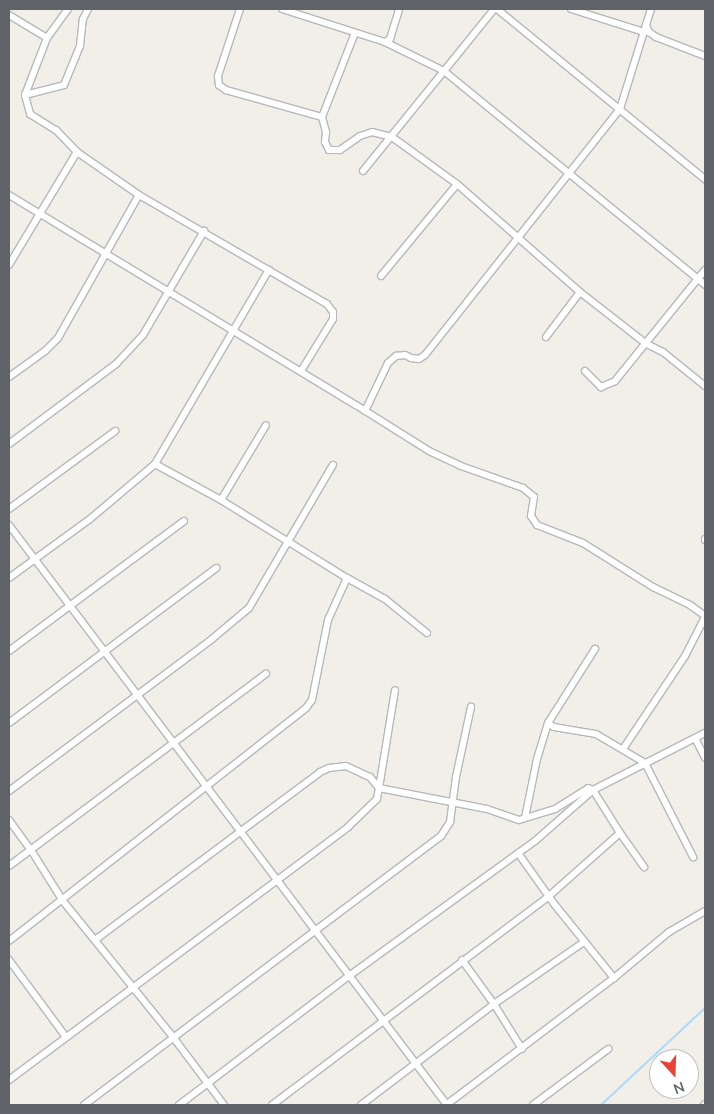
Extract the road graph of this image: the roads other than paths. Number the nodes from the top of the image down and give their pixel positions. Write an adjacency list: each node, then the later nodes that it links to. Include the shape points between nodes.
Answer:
1 (68, 9): 12 (street)
2 (88, 9): 16 (street, via 83,18 80,46 64,85)
3 (240, 9): 18 (street, via 218,76 219,85 226,90)
4 (282, 9): 11 (street)
5 (399, 9): 13 (street, via 390,39)
6 (496, 9): 15 (street); 17 (street)
7 (571, 9): 10 (street)
8 (651, 9): 10 (street)
9 (9, 16): 12 (street)
10 (645, 28): 14 (street, via 656,37); 17 (street)
11 (355, 33): 13 (street); 18 (street)
12 (47, 38): 16 (street)
13 (385, 42): 15 (street)
14 (705, 56)
15 (444, 71): 19 (street); 22 (street)
16 (24, 95): 20 (street, via 30,114 56,130)
17 (620, 109): 22 (street); 23 (street)
18 (322, 117): 19 (street, via 329,150 340,150 372,132)
19 (392, 137): 21 (street); 24 (street)
20 (77, 152): 26 (street); 27 (street)
21 (363, 171)
22 (569, 174): 29 (street); 35 (street)
23 (705, 179)
24 (457, 184): 29 (street); 34 (street)
25 (9, 195): 27 (street)
26 (139, 195): 28 (street); 30 (street)
27 (40, 214): 30 (street); 31 (street)
28 (204, 231): 32 (street); 37 (street)
29 (518, 238): 38 (street); 46 (street, via 425,355 419,358 396,356 388,363)
30 (105, 253): 37 (street); 44 (street, via 58,338)
31 (9, 265)
32 (270, 270): 39 (street); 42 (street, via 327,304 334,312 333,320)
33 (705, 270): 35 (street)
34 (381, 276)
35 (698, 279): 36 (street); 41 (street)
36 (705, 285)
37 (169, 292): 39 (street); 49 (street, via 143,335 116,364)
38 (580, 292): 40 (street); 41 (street)
39 (235, 331): 42 (street); 50 (street)
40 (546, 337)
41 (645, 343): 43 (street, via 615,381 601,387); 45 (street, via 663,352)
42 (301, 371): 46 (street)
43 (585, 371)
44 (9, 377)
45 (705, 386)
46 (365, 410): 62 (street, via 448,461 523,488 534,497 531,516 537,525 583,544)
47 (266, 425): 52 (street)
48 (115, 431): 53 (street)
49 (9, 444)
50 (155, 464): 52 (street); 57 (street, via 90,519)
51 (333, 465): 56 (street)
52 (221, 500): 56 (street)
53 (9, 509)
54 (184, 521): 61 (street)
55 (9, 525): 57 (street)
56 (288, 542): 60 (street); 69 (street, via 249,608)
57 (34, 559): 59 (street); 61 (street)
58 (216, 568): 65 (street)
59 (9, 578)
60 (347, 578): 63 (street, via 385,599); 79 (street, via 328,620 312,700)
61 (70, 605): 65 (street); 66 (street)
62 (705, 616): 76 (street, via 685,656)
63 (427, 633)
64 (595, 649): 71 (street)
65 (104, 651): 69 (street); 72 (street)
66 (9, 652)
67 (266, 674): 75 (street)
68 (395, 690): 80 (street)
69 (136, 694): 75 (street); 82 (street)
70 (471, 707): 83 (street)
71 (548, 722): 76 (street, via 554,727 596,734); 84 (street, via 536,759)
72 (9, 723)
73 (705, 733): 74 (street)
74 (695, 738): 77 (street); 78 (street)
75 (174, 744): 79 (street); 88 (street)
76 (623, 750): 78 (street)
77 (705, 758)
78 (646, 763): 81 (street); 90 (street)
79 (206, 788): 86 (street); 95 (street)
80 (379, 788): 83 (street); 86 (street, via 370,777 354,768 328,768); 93 (street, via 377,799 348,827)
81 (593, 790): 84 (street, via 588,788 555,809); 87 (street); 89 (street)
82 (9, 791)
83 (452, 802): 84 (street, via 519,820); 97 (street, via 450,822 441,836)
84 (526, 818)
85 (9, 820): 88 (street)
86 (241, 831): 93 (street); 98 (street)
87 (620, 833): 92 (street); 94 (street)
88 (31, 850): 91 (street); 95 (street)
89 (518, 853): 94 (street); 103 (street)
90 (693, 857)
91 (9, 866)
92 (644, 867)
93 (278, 879): 97 (street); 105 (street)
94 (549, 896): 100 (street); 102 (street)
95 (62, 901): 98 (street); 99 (street)
96 (705, 911): 104 (street, via 669,932)
97 (316, 929): 103 (street); 109 (street)
98 (95, 940): 105 (street)
99 (9, 941)
100 (584, 942): 104 (street); 106 (street)
101 (9, 960): 108 (street)
102 (462, 960): 106 (street); 107 (street)
103 (349, 976): 107 (street); 114 (street)
104 (614, 978): 110 (street)
105 (133, 987): 108 (street); 109 (street)
106 (494, 1004): 110 (street); 112 (street)
107 (384, 1021): 112 (street); 118 (street)
108 (66, 1037): 113 (street)
109 (174, 1037): 114 (street); 115 (street)
110 (522, 1049): 120 (street)
111 (608, 1049): 121 (street)
112 (416, 1064): 119 (street); 120 (street)
113 (9, 1080)
114 (208, 1083): 116 (street); 117 (street)
115 (84, 1105)
116 (179, 1105)
117 (224, 1105)
118 (272, 1105)
119 (361, 1105)
120 (447, 1105)
121 (533, 1105)

